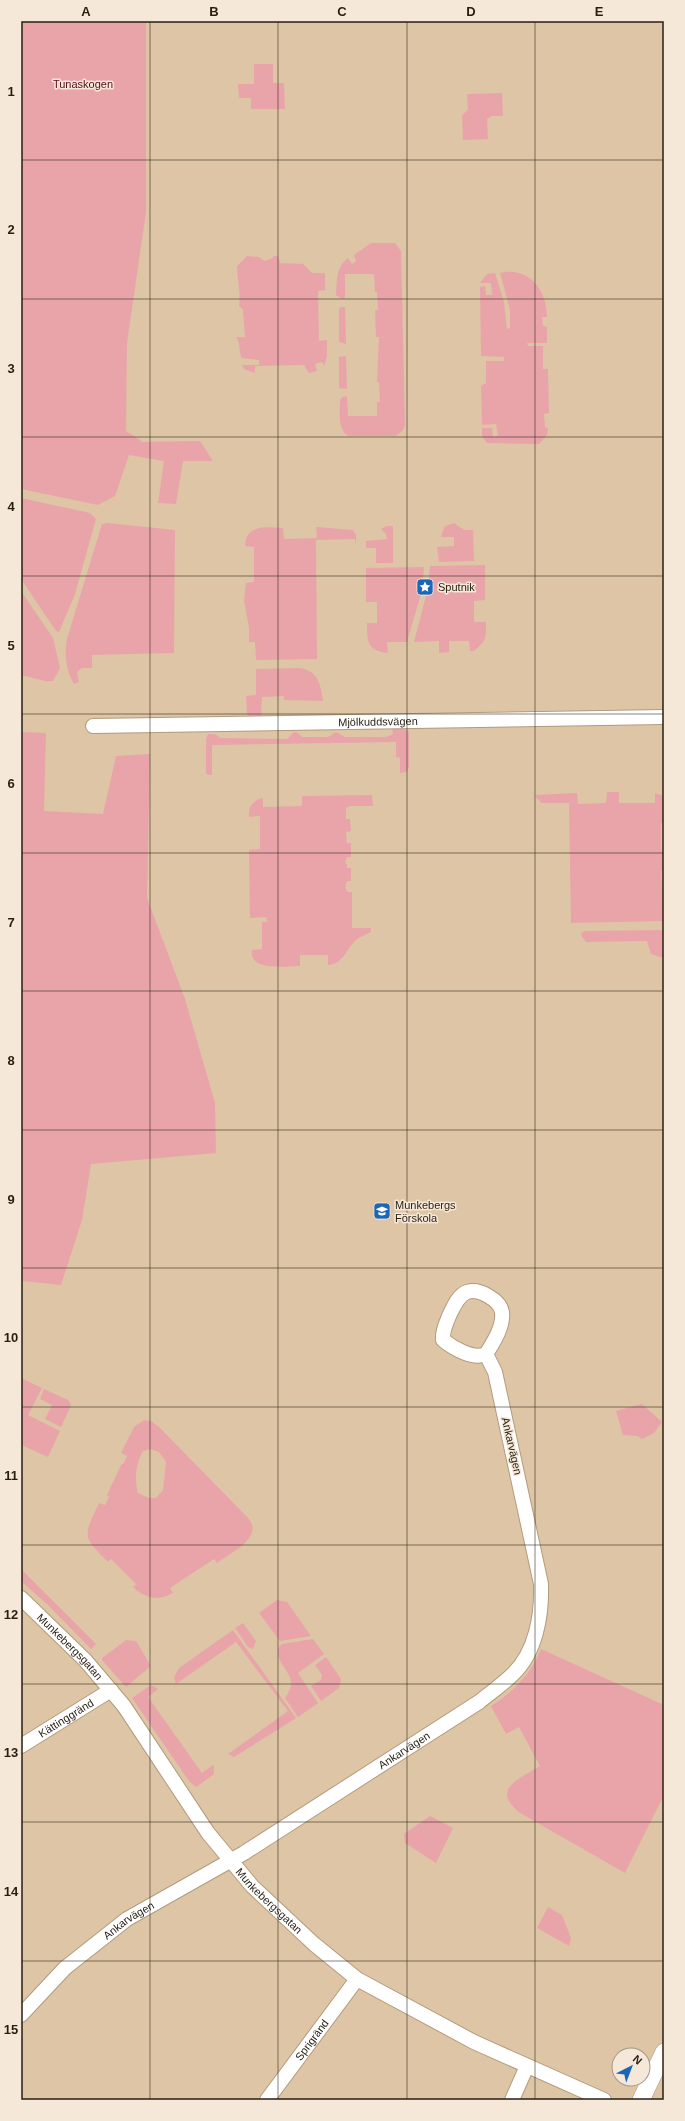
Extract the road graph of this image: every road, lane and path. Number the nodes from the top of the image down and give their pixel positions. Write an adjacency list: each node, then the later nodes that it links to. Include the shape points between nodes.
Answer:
1 (664, 717): 2 (street, Mjölkuddsvägen)
2 (93, 726)
3 (486, 1354): 3 (street, via 496,1336 502,1319 502,1310 498,1303 487,1296 475,1291 467,1292 461,1296 450,1314 442,1334 443,1340 473,1355 480,1357); 7 (street, Ankarvägen, via 495,1372 541,1584 540,1616 535,1635 524,1658 514,1674 479,1702)
4 (21, 1598): 5 (street, Munkebergsgatan, via 85,1660)
5 (111, 1690): 6 (street, Kättinggränd); 7 (street, Munkebergsgatan, via 208,1833)
6 (21, 1746)
7 (231, 1861): 8 (street, Munkebergsgatan, via 252,1886 314,1944); 9 (street, Ankarvägen, via 127,1920 65,1968)
8 (357, 1979): 11 (street, Munkebergsgatan, via 474,2042); 12 (street, Sprigränd)
9 (21, 2015)
10 (664, 2052): 15 (street)
11 (527, 2066): 13 (street); 14 (street, Munkebergsgatan)
12 (267, 2100)
13 (512, 2100)
14 (604, 2100)
15 (641, 2100)

